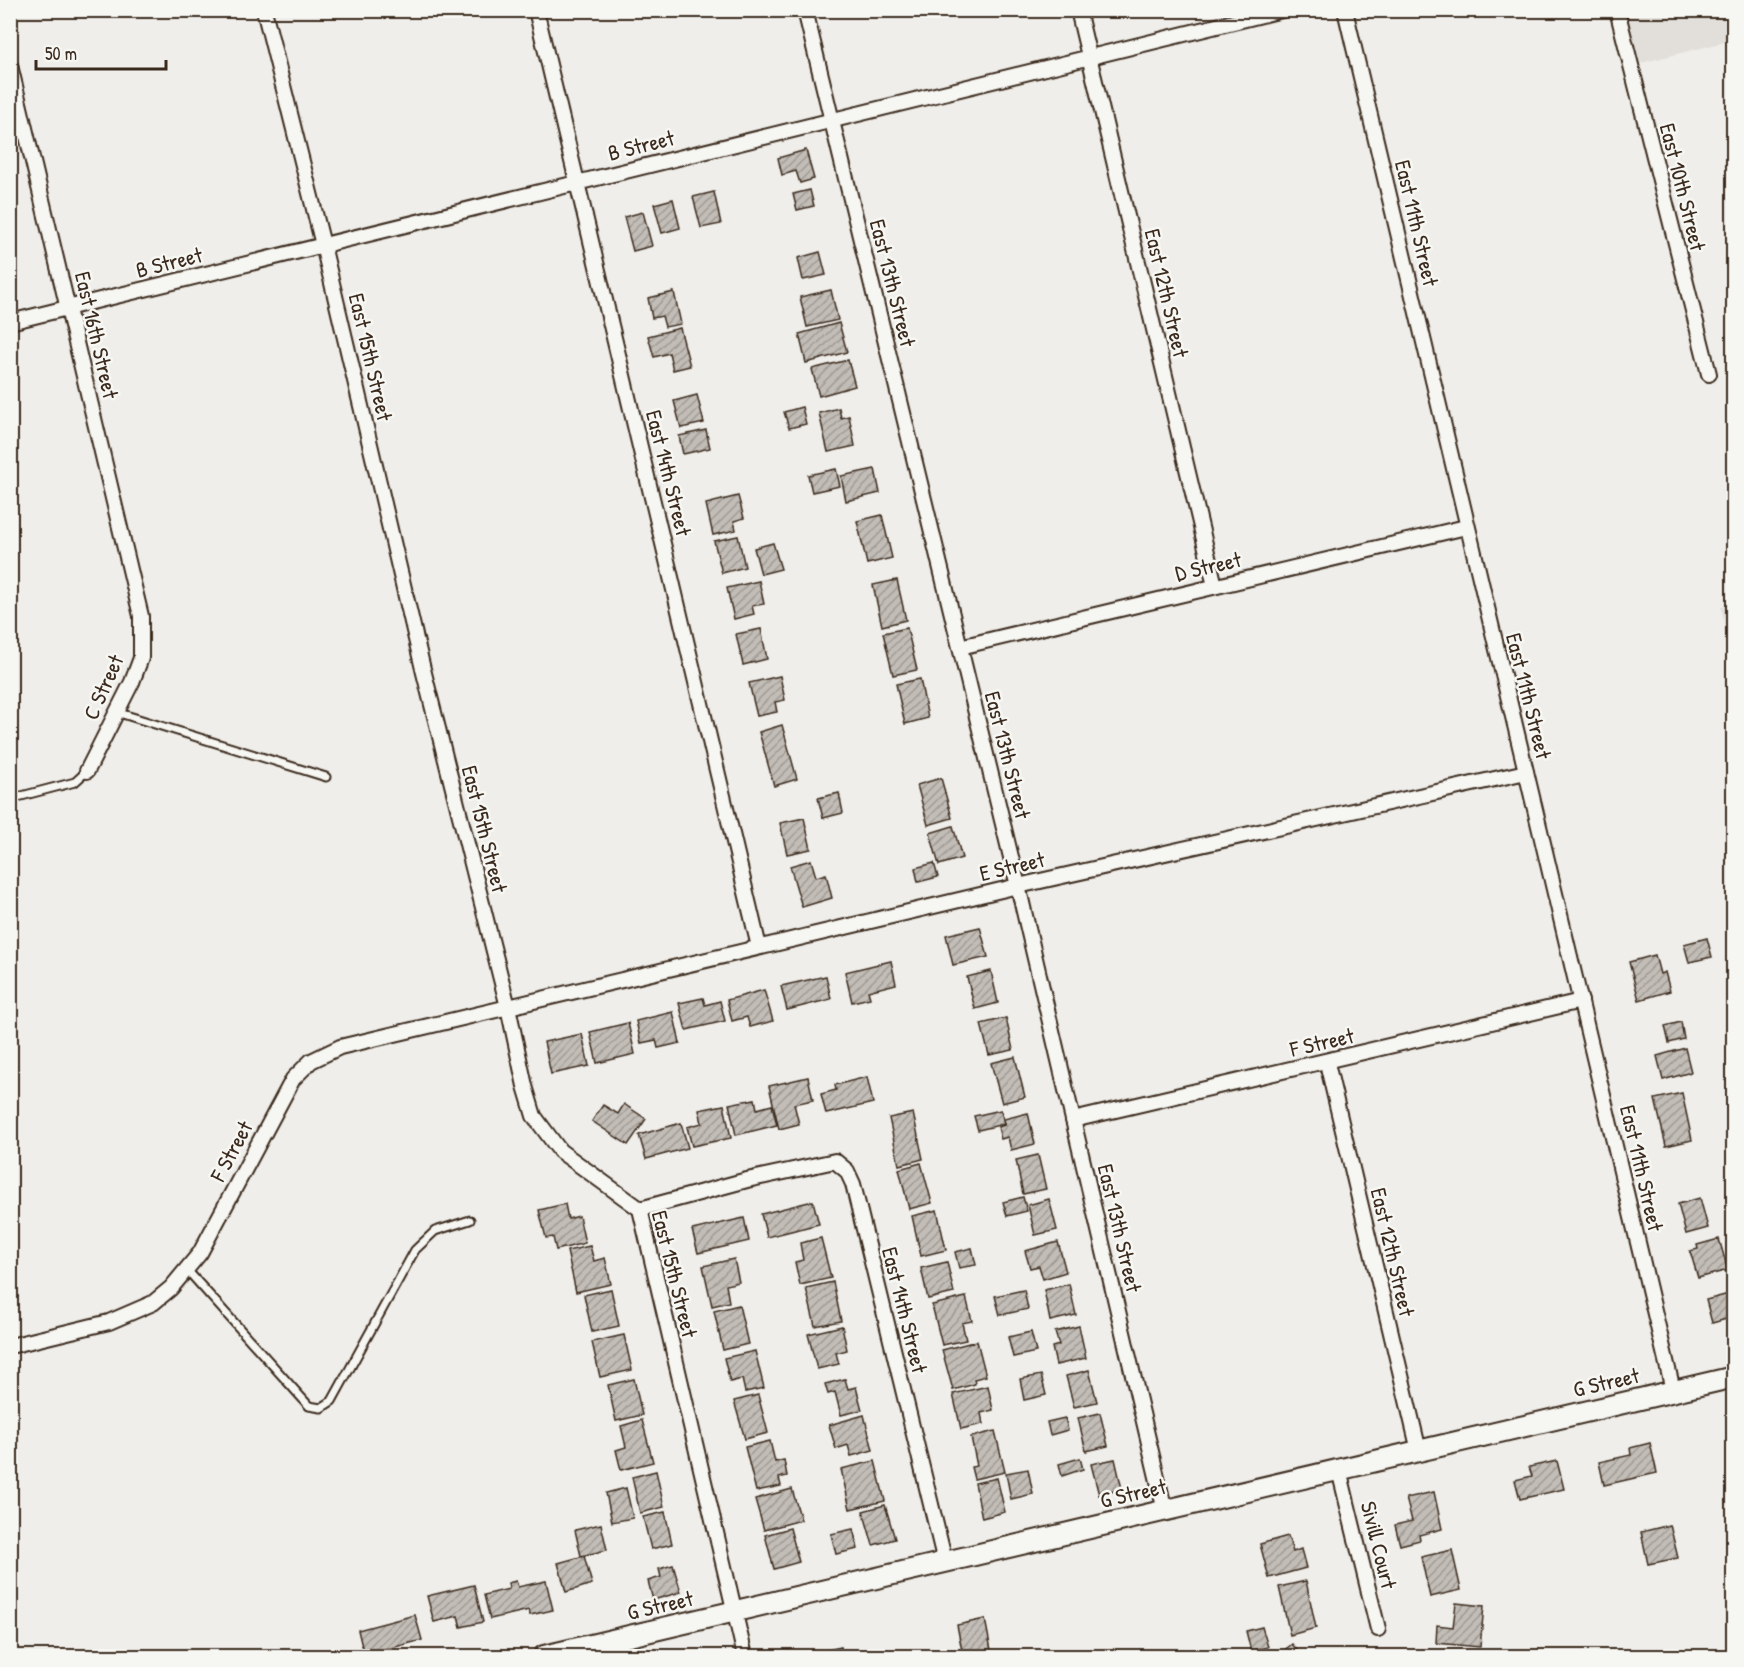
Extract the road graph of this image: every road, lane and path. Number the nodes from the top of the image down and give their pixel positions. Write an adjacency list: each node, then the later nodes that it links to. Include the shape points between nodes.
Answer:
1 (264, 10): 12 (street, East 15th Street)
2 (536, 10): 11 (street, East 14th Street)
3 (805, 10): 10 (street, East 13th Street)
4 (1078, 10): 8 (street, East 12th Street)
5 (1282, 10): 8 (street, B Street)
6 (1345, 10): 16 (street, East 11th Street)
7 (1617, 10): 15 (street, East 10th Street)
8 (1089, 56): 10 (street, B Street); 17 (street, East 12th Street)
9 (10, 64): 13 (street, East 16th Street)
10 (832, 120): 11 (street, B Street); 19 (street, East 13th Street)
11 (576, 183): 12 (street, B Street); 26 (street, East 14th Street, via 651,483)
12 (323, 245): 13 (street, B Street); 28 (street, East 15th Street)
13 (69, 308): 14 (street, B Street); 18 (street, East 16th Street)
14 (10, 322)
15 (1708, 374)
16 (1467, 527): 17 (street, D Street); 22 (street, East 11th Street)
17 (1215, 586): 19 (street, D Street)
18 (141, 616): 20 (street, C Street, via 141,658)
19 (960, 647): 25 (street, East 13th Street)
20 (116, 712): 21 (street, C Street); 23 (lane)
21 (87, 771): 24 (lane, via 75,782)
22 (1526, 772): 25 (street, E Street); 27 (street, East 11th Street)
23 (326, 777)
24 (10, 799)
25 (1018, 886): 26 (street, E Street); 30 (street, East 13th Street)
26 (759, 947): 28 (street, E Street)
27 (1581, 1001): 29 (street, F Street); 36 (street, East 11th Street)
28 (508, 1007): 31 (street, East 15th Street, via 534,1116 560,1151); 33 (street, F Street, via 340,1047 311,1061 293,1079)
29 (1327, 1063): 30 (street, F Street); 37 (street, East 12th Street)
30 (1073, 1120): 39 (street, East 13th Street)
31 (640, 1209): 40 (street, East 14th Street, via 835,1161 847,1171); 41 (street, East 15th Street)
32 (470, 1220): 33 (lane, via 435,1231 415,1250 332,1401 321,1408 309,1406)
33 (188, 1271): 34 (street, F Street, via 153,1303 109,1322)
34 (10, 1346)
35 (1734, 1377): 36 (main road, G Street)
36 (1674, 1390): 37 (main road, G Street)
37 (1419, 1451): 38 (main road, G Street)
38 (1339, 1470): 39 (main road, G Street); 42 (street, Sivill Court)
39 (1165, 1511): 40 (main road, G Street)
40 (945, 1562): 41 (main road, G Street)
41 (735, 1613): 43 (main road, G Street); 44 (street, East 15th Street)
42 (1378, 1629)
43 (544, 1656)
44 (745, 1656)

